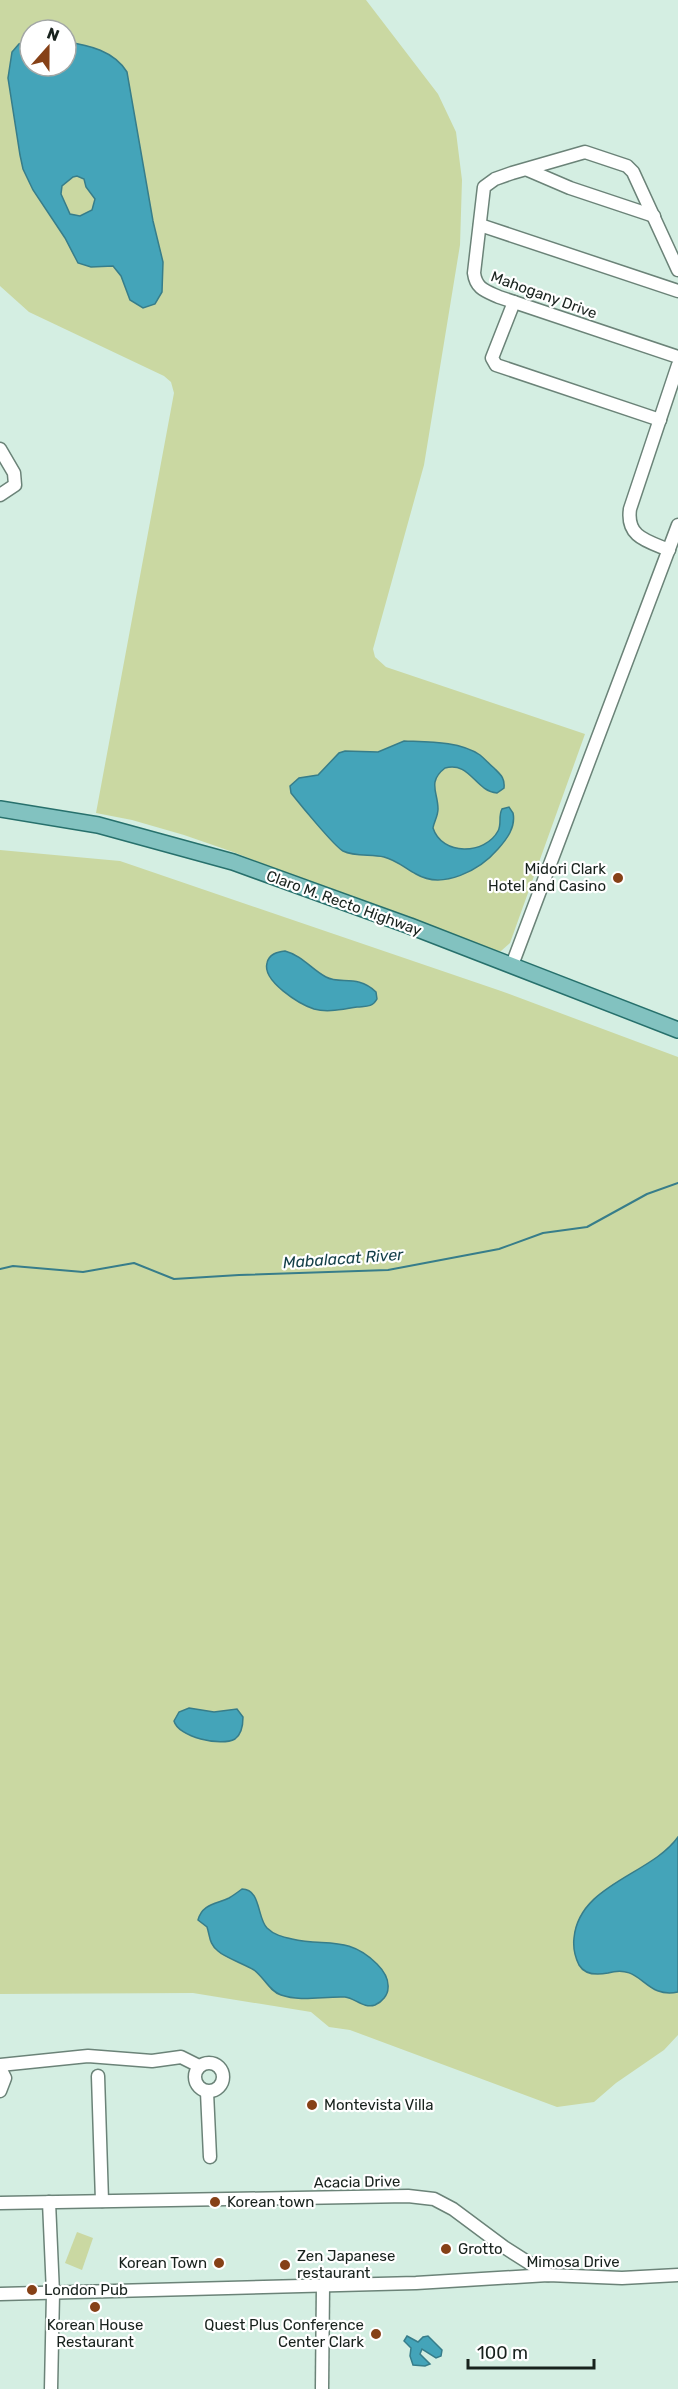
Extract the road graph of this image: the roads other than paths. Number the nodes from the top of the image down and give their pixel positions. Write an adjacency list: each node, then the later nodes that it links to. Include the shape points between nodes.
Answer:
1 (528, 170): 2 (street); 2 (street, Mahogany Drive, via 585,152 598,155 633,172); 3 (street, Mahogany Drive, via 495,179 484,187)
2 (654, 216): 4 (street, Mahogany Drive)
3 (480, 225): 5 (street); 6 (street, Mahogany Drive, via 475,282 479,288)
4 (678, 270)
5 (678, 291)
6 (514, 302): 7 (street, Mahogany Drive); 9 (street, via 492,358 496,365)
7 (678, 357)
8 (678, 365): 9 (street)
9 (660, 420): 13 (street, via 629,520 641,538)
10 (0, 449): 11 (street, via 16,479 15,485)
11 (0, 495)
12 (678, 525): 13 (street)
13 (669, 550): 15 (street)
14 (0, 809): 15 (main road, Claro M. Recto Highway, via 80,821 202,852)
15 (512, 966): 16 (main road, Claro M. Recto Highway)
16 (678, 1030)
17 (0, 2066): 18 (street, via 88,2056 152,2061 181,2057); 20 (street, via 5,2078)
18 (200, 2066): 21 (street, via 194,2079); 21 (street, via 213,2064 223,2073 220,2087)
19 (98, 2076): 23 (street)
20 (0, 2091)
21 (207, 2092): 22 (street)
22 (210, 2157)
23 (102, 2201): 24 (street, Acacia Drive); 26 (street, Acacia Drive, via 408,2196 434,2199)
24 (49, 2202): 25 (street, Acacia Drive); 29 (street)
25 (0, 2203)
26 (548, 2275): 27 (street, Mimosa Drive); 28 (street, Mimosa Drive)
27 (678, 2275)
28 (323, 2285): 29 (street, Mimosa Drive); 32 (street)
29 (53, 2293): 30 (street, Mimosa Drive); 31 (street)
30 (0, 2294)
31 (51, 2389)
32 (322, 2389)

